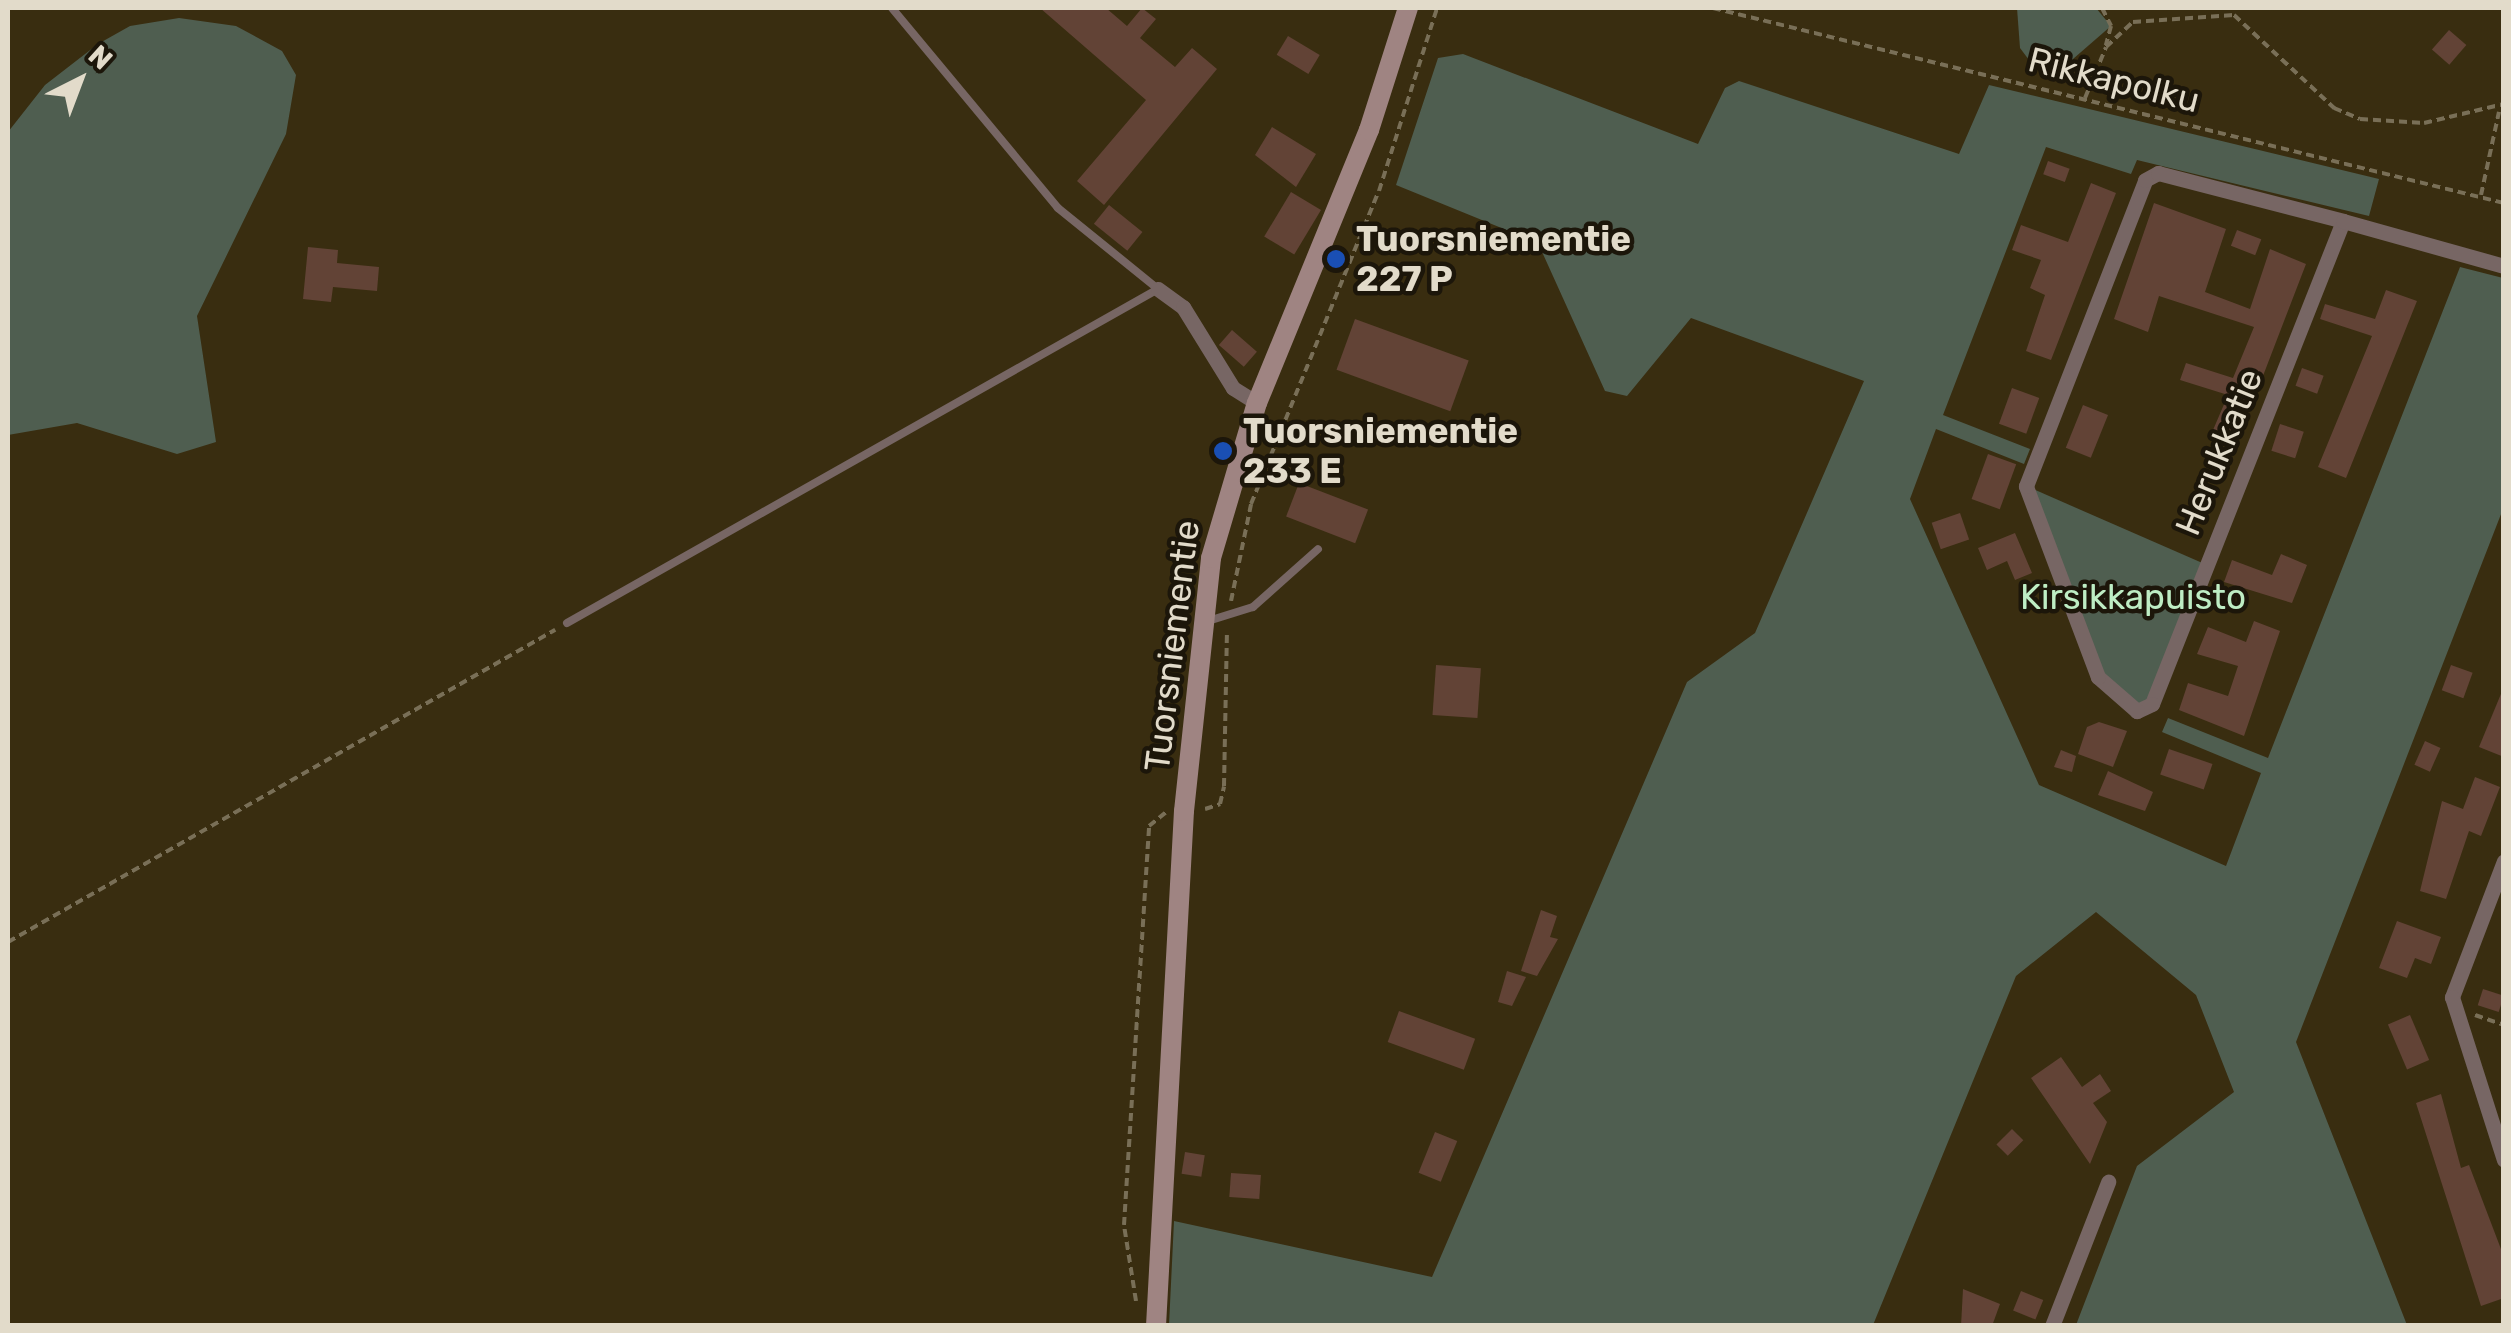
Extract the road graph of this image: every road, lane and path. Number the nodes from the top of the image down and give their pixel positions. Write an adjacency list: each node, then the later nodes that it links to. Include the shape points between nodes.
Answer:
1 (892, 8): 18 (lane, via 1058,208)
2 (1408, 8): 19 (main road, Tuorsniementie, via 1369,130)
3 (1437, 8): 16 (path)
4 (1712, 8): 9 (path, Rikkapolku)
5 (2102, 8): 8 (path, via 2111,26)
6 (2228, 8): 7 (path)
7 (2234, 15): 8 (path, via 2132,22); 11 (path, via 2334,108 2360,120 2393,125)
8 (2106, 46): 9 (path)
9 (2085, 98): 12 (path, Rikkapolku)
10 (2504, 104): 11 (path)
11 (2499, 112): 12 (path)
12 (2481, 197): 13 (path, Rikkapolku)
13 (2504, 203)
14 (2343, 221): 14 (street, Herukkatie, via 2158,173 2144,180 2026,486 2098,676 2136,711 2152,704); 17 (street)
15 (1336, 258): 16 (path)
16 (1347, 265): 22 (path, via 1251,504)
17 (2504, 266)
18 (1158, 289): 19 (street, via 1183,306 1233,388); 23 (lane)
19 (1257, 403): 21 (main road, Tuorsniementie, via 1222,506)
20 (1318, 549): 22 (lane)
21 (1203, 621): 22 (lane); 24 (main road, Tuorsniementie)
22 (1228, 621): 24 (path, via 1220,804)
23 (567, 623): 26 (path)
24 (1184, 811): 29 (path, via 1164,812 1149,826 1124,1225); 30 (main road, Tuorsniementie)
25 (2504, 861): 27 (street, via 2452,997)
26 (8, 942)
27 (2504, 1160)
28 (2108, 1182): 31 (street)
29 (1136, 1314)
30 (1156, 1326)
31 (2052, 1326)

